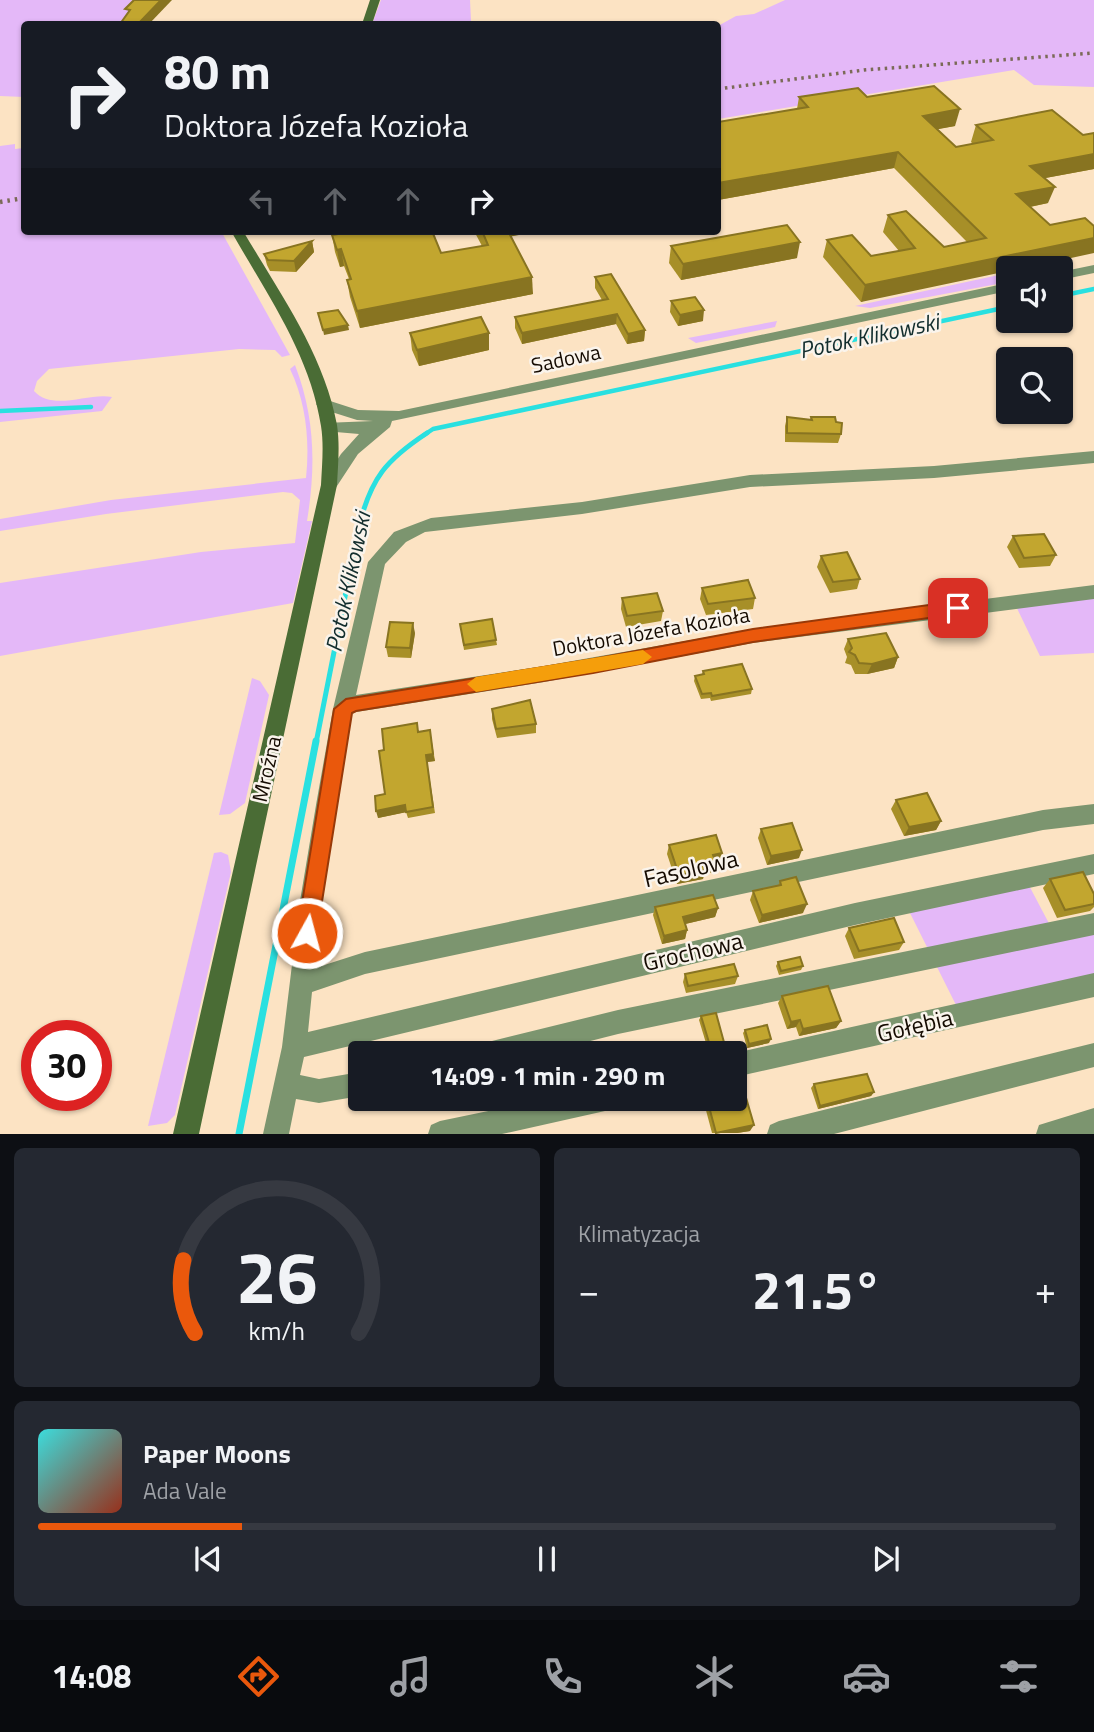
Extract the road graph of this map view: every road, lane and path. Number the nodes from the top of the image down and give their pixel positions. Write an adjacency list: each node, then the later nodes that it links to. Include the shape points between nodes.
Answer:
1 (375, 0): 2 (main road)
2 (367, 21)
3 (239, 235): 7 (main road, via 309,360)
4 (1094, 269): 5 (street)
5 (1073, 273)
6 (996, 290): 9 (street, Sadowa)
7 (324, 404): 8 (street, Sadowa); 10 (main road, Mroźna)
8 (357, 415): 9 (street, Sadowa); 10 (street)
9 (392, 419): 10 (street, via 355,429); 12 (street, via 359,441)
10 (330, 428): 12 (main road, Mroźna)
11 (1094, 457): 14 (street, via 934,472 751,481 582,508 411,528 377,562)
12 (329, 485): 28 (main road, Mroźna)
13 (1094, 592): 14 (street, Doktora Józefa Kozioła, via 753,635)
14 (343, 709): 18 (street)
15 (1094, 814): 18 (street, Fasolowa, via 1043,820 378,960)
16 (1094, 864): 21 (street, Grochowa, via 868,911)
17 (1094, 924): 20 (street)
18 (301, 984): 21 (street)
19 (1094, 985): 23 (street, Gołębia)
20 (541, 1041)
21 (295, 1046): 24 (street)
22 (1094, 1055): 31 (street)
23 (747, 1062)
24 (287, 1085): 25 (street, via 319,1091); 29 (street)
25 (348, 1086)
26 (547, 1111): 30 (street)
27 (1094, 1121): 32 (street)
28 (186, 1133)
29 (276, 1133)
30 (440, 1133)
31 (779, 1133)
32 (1048, 1133)

